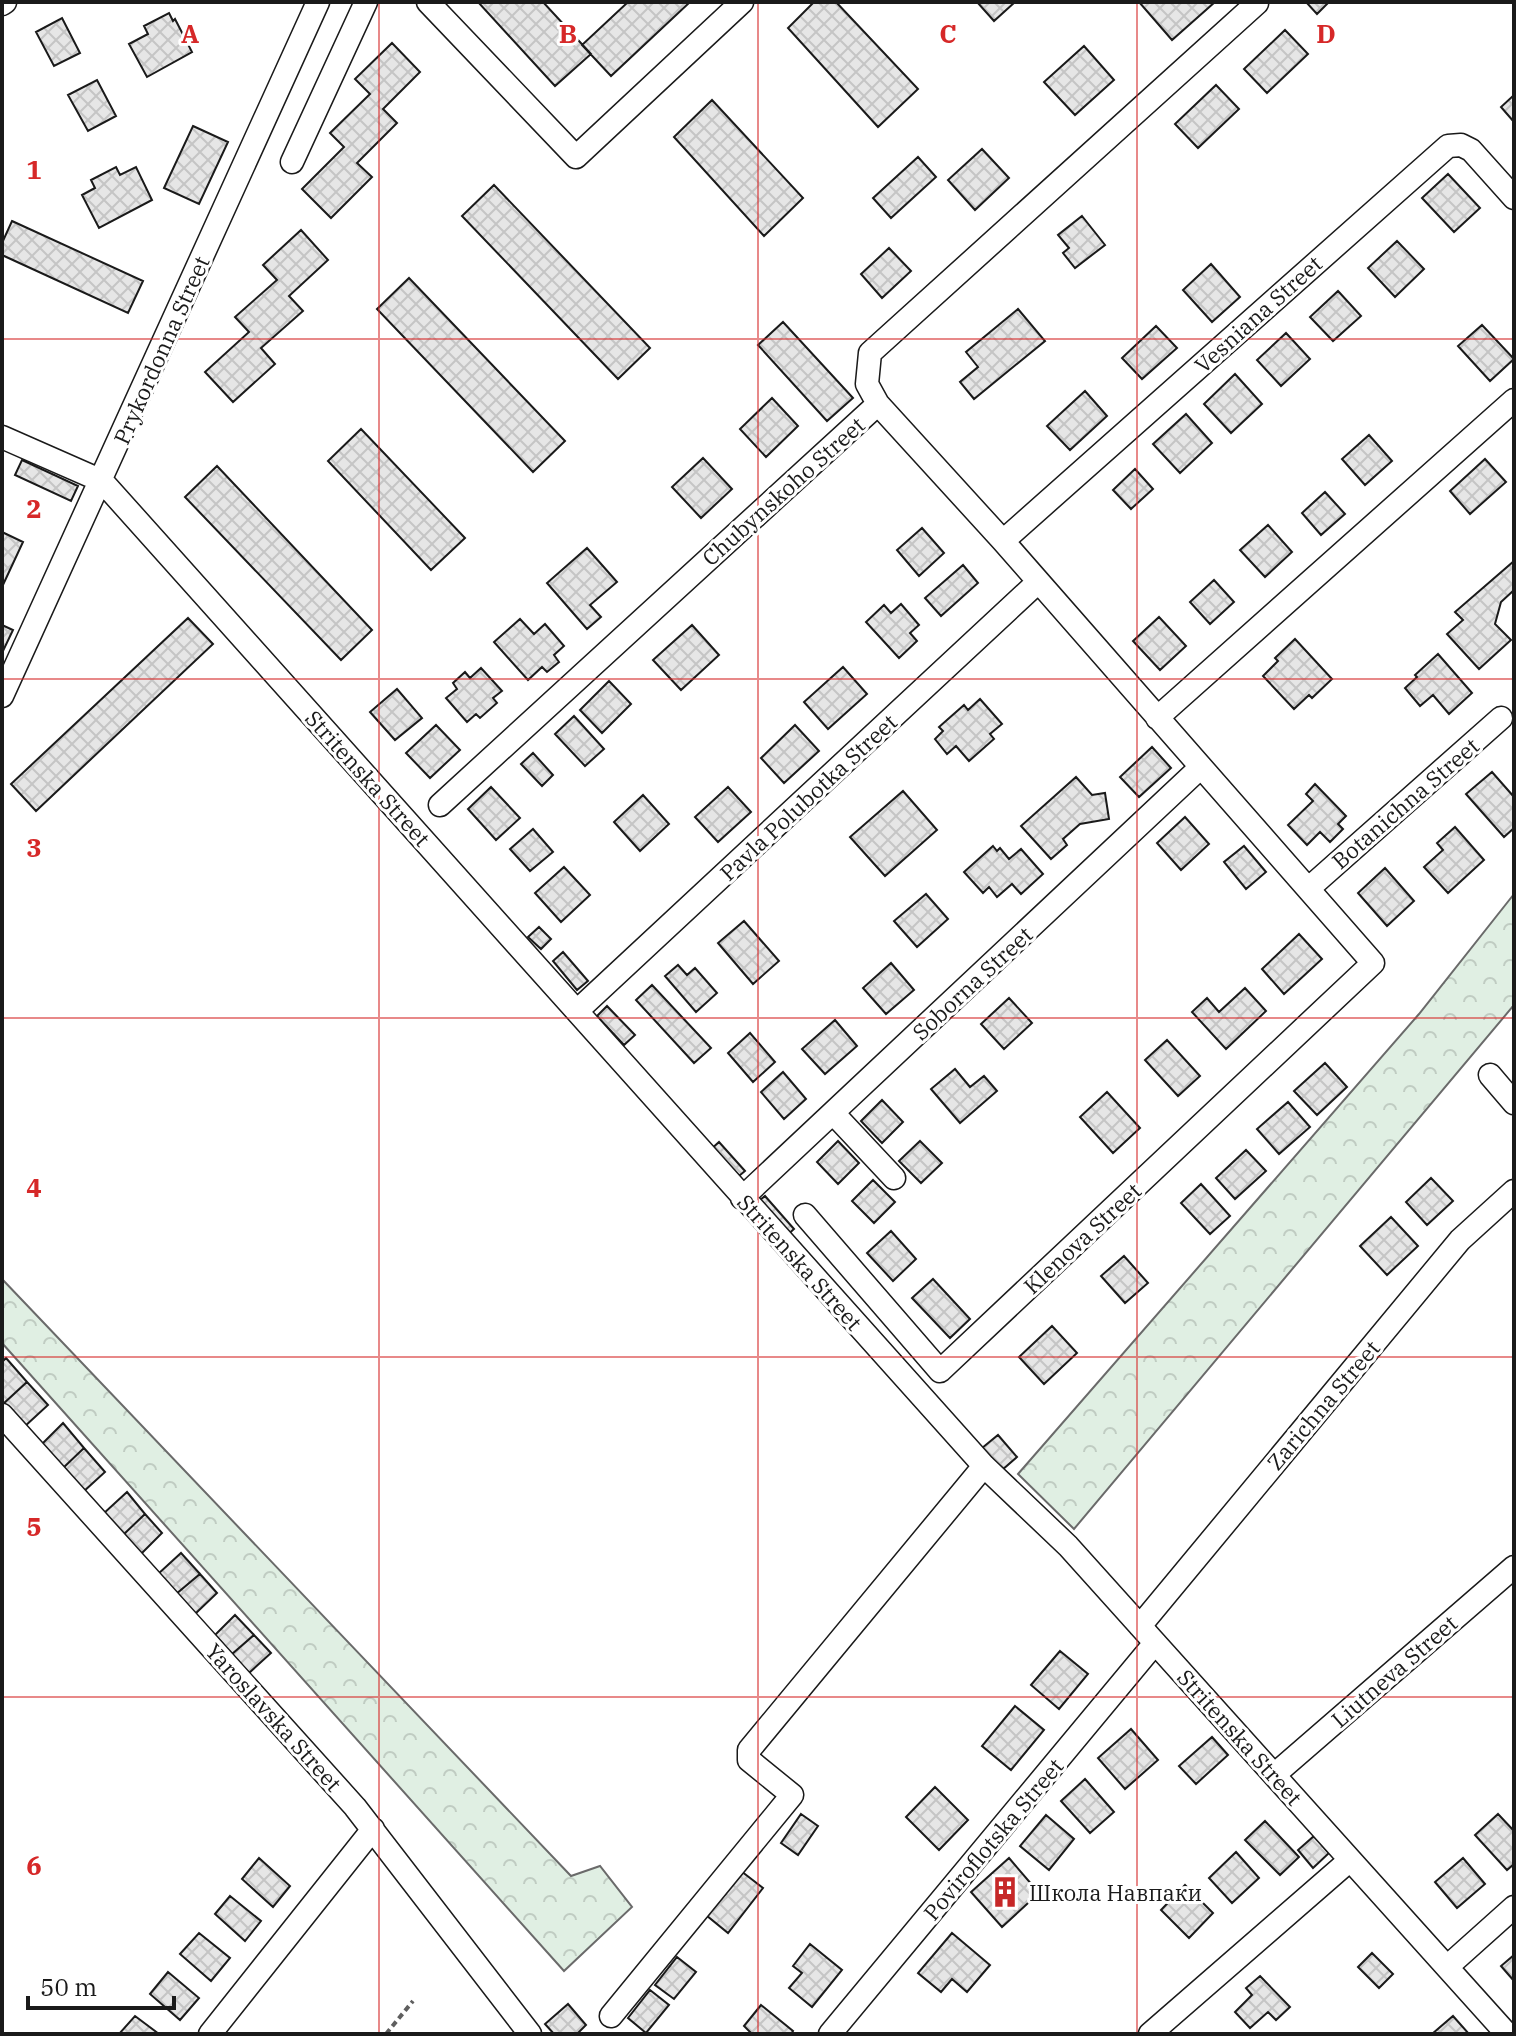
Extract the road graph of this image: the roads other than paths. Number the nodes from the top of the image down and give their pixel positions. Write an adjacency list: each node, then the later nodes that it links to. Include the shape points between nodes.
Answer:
1 (318, 2): 11 (street, Prykordonna Street)
2 (366, 2): 6 (street)
3 (428, 2): 4 (street, via 576,157)
4 (742, 2)
5 (1257, 3): 9 (street, Chubynskoho Street, via 870,353 867,384)
6 (292, 162)
7 (1514, 198): 12 (street, Vesniana Street, via 1471,150 1448,146)
8 (1514, 400): 15 (street)
9 (878, 404): 12 (street); 18 (street, Chubynskoho Street)
10 (2, 437): 11 (street)
11 (102, 481): 14 (street, Prykordonna Street); 20 (street, Stritenska Street)
12 (1003, 541): 13 (street)
13 (1038, 582): 15 (street); 20 (street, Pavla Polubotka Street)
14 (2, 696)
15 (1157, 718): 17 (street)
16 (1501, 718): 19 (street, Botanichna Street)
17 (1201, 767): 19 (street); 23 (street, Soborna Street)
18 (440, 805)
19 (1308, 889): 27 (street, Klenova Street, via 1373,963 940,1371)
20 (577, 1011): 26 (street, Stritenska Street)
21 (1490, 1075): 22 (street)
22 (1514, 1103)
23 (834, 1114): 24 (street); 26 (street, Soborna Street)
24 (894, 1178)
25 (1514, 1191): 31 (street, Zarichna Street, via 1460,1240)
26 (742, 1198): 29 (street, Stritenska Street)
27 (805, 1215)
28 (2, 1415): 34 (street, Yaroslavska Street)
29 (984, 1466): 31 (street, Stritenska Street, via 1068,1546); 38 (street, via 749,1750 749,1760 792,1795)
30 (1514, 1567): 33 (street, Liutneva Street)
31 (1140, 1626): 32 (street, Stritenska Street)
32 (1155, 1643): 33 (street, Stritenska Street); 41 (street, Poviroflotska Street)
33 (1274, 1775): 35 (street, Stritenska Street)
34 (373, 1829): 39 (street); 40 (street, Yaroslavska Street)
35 (1350, 1860): 37 (street, Stritenska Street); 42 (street)
36 (1514, 1907): 37 (street)
37 (1447, 1967): 43 (street, Stritenska Street)
38 (611, 2016)
39 (210, 2034)
40 (530, 2034)
41 (830, 2034)
42 (1150, 2034)
43 (1507, 2034)

